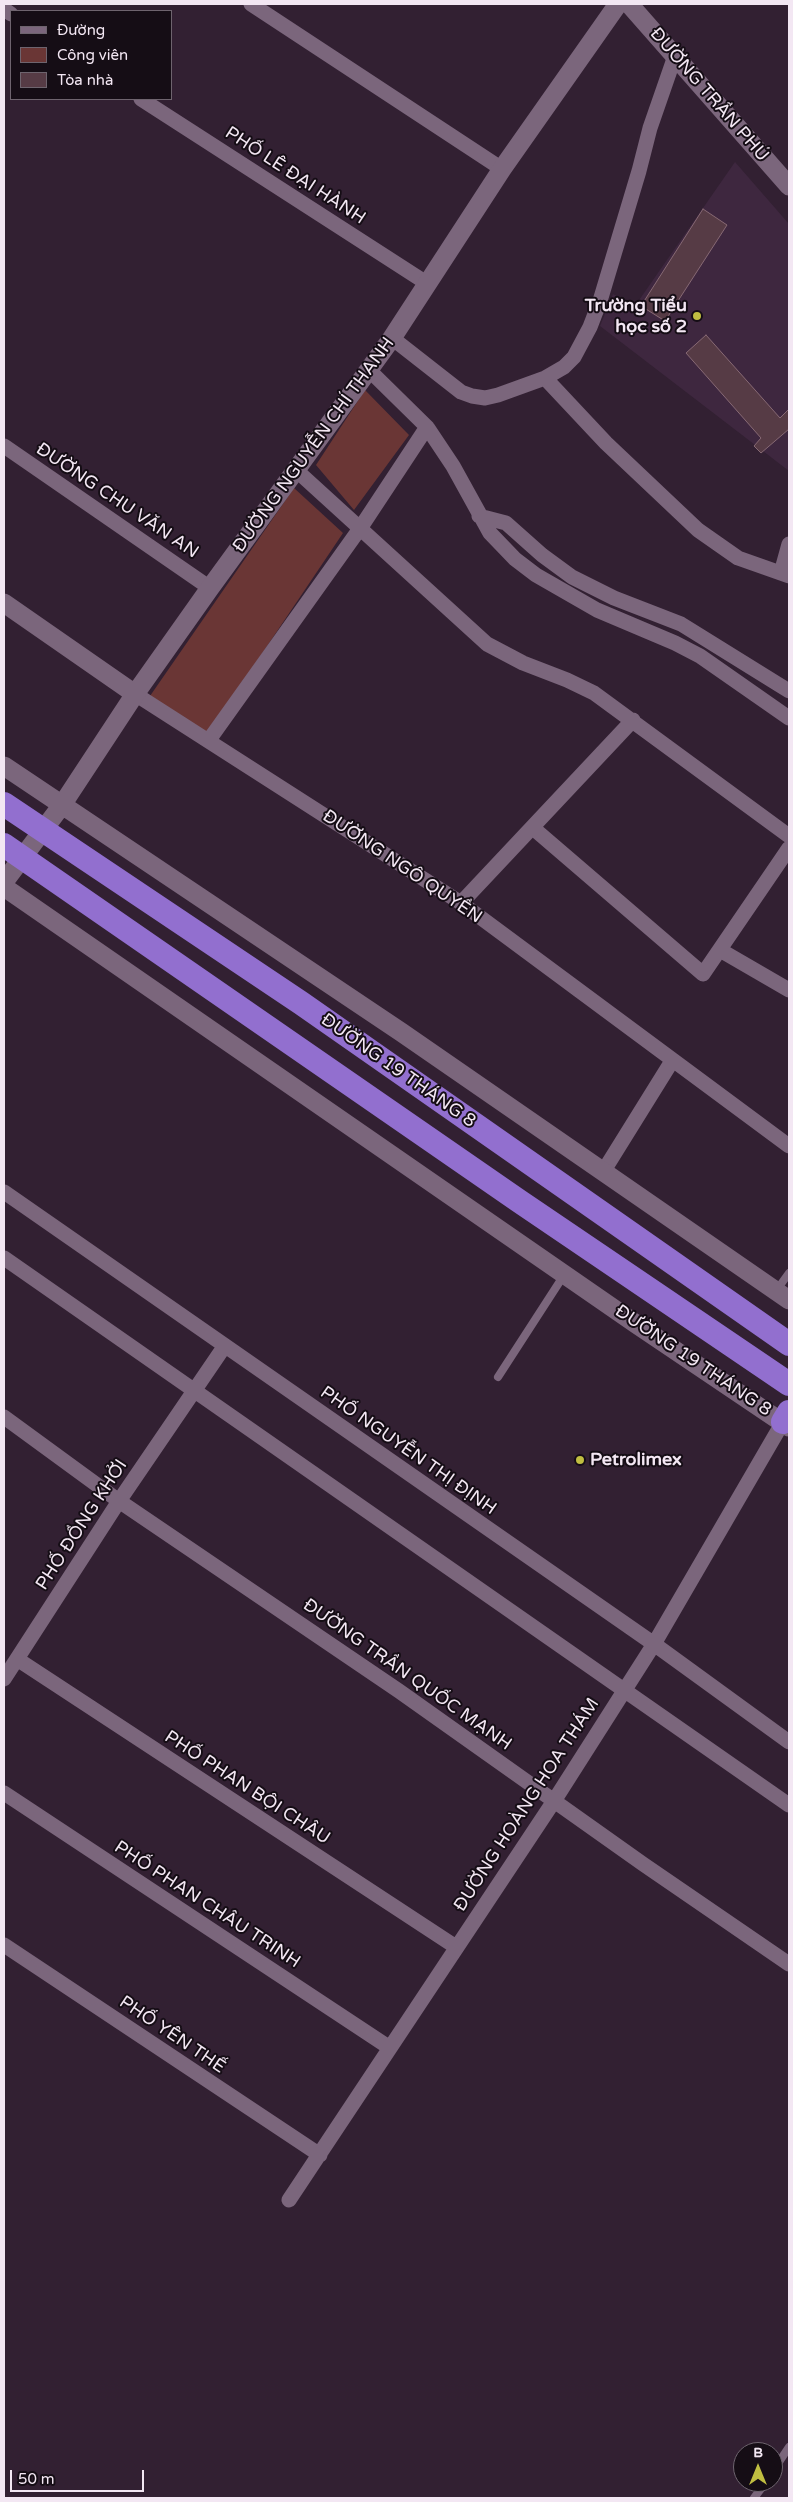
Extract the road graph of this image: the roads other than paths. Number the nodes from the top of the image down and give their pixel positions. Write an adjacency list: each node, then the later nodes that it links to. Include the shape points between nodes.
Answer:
1 (251, 4): 6 (street)
2 (618, 4): 6 (street, ĐƯỜNG NGUYỄN CHÍ THANH)
3 (629, 4): 4 (street, ĐƯỜNG TRẦN PHÚ)
4 (675, 56): 7 (street, ĐƯỜNG TRẦN PHÚ); 11 (street, via 590,327 574,357)
5 (144, 100): 8 (street, PHỐ LÊ ĐẠI HÀNH)
6 (502, 169): 8 (street, ĐƯỜNG NGUYỄN CHÍ THANH)
7 (789, 186)
8 (428, 284): 9 (street, ĐƯỜNG NGUYỄN CHÍ THANH)
9 (392, 338): 10 (street, ĐƯỜNG NGUYỄN CHÍ THANH); 11 (street, via 461,392 472,396 498,395)
10 (369, 370): 12 (street); 14 (street, ĐƯỜNG NGUYỄN CHÍ THANH)
11 (544, 378): 18 (street, via 606,443 698,530 738,558)
12 (427, 427): 15 (street, via 453,466); 16 (street)
13 (4, 446): 19 (street, ĐƯỜNG CHU VĂN AN)
14 (296, 470): 16 (street); 19 (street, ĐƯỜNG NGUYỄN CHÍ THANH)
15 (479, 516): 21 (street, via 506,523 572,577 614,598 681,624); 23 (street, via 501,547 536,574 597,610 700,656)
16 (361, 527): 24 (street, via 487,644 523,664 594,694); 25 (street)
17 (789, 544): 18 (street)
18 (785, 574)
19 (210, 588): 22 (street, ĐƯỜNG NGUYỄN CHÍ THANH)
20 (4, 604): 22 (street, ĐƯỜNG NGÔ QUYỀN)
21 (789, 691)
22 (135, 694): 25 (street, ĐƯỜNG NGÔ QUYỀN); 28 (street, ĐƯỜNG NGUYỄN CHÍ THANH)
23 (789, 718)
24 (633, 720): 29 (street); 31 (street)
25 (209, 740): 36 (street, ĐƯỜNG NGÔ QUYỀN)
26 (4, 766): 28 (street, ĐƯỜNG 19 THÁNG 8)
27 (4, 804): 30 (highway, ĐƯỜNG 19 THÁNG 8)
28 (62, 805): 30 (street, ĐƯỜNG NGUYỄN CHÍ THANH); 41 (street, ĐƯỜNG 19 THÁNG 8)
29 (533, 828): 36 (street); 37 (street, via 702,974)
30 (44, 830): 33 (street, ĐƯỜNG NGUYỄN CHÍ THANH); 47 (highway, ĐƯỜNG 19 THÁNG 8, via 301,1003)
31 (789, 836)
32 (789, 848): 37 (street)
33 (13, 851): 34 (street, ĐƯỜNG NGUYỄN CHÍ THANH); 50 (highway, ĐƯỜNG 19 THÁNG 8, via 519,1202)
34 (4, 882)
35 (4, 887): 45 (street, ĐƯỜNG 19 THÁNG 8)
36 (461, 903): 39 (street, ĐƯỜNG NGÔ QUYỀN)
37 (720, 950): 38 (street)
38 (789, 990)
39 (672, 1061): 40 (street, ĐƯỜNG NGÔ QUYỀN); 41 (street)
40 (789, 1146)
41 (603, 1172): 46 (street, ĐƯỜNG 19 THÁNG 8)
42 (4, 1192): 48 (street, PHỐ NGUYỄN THỊ ĐỊNH)
43 (4, 1258): 51 (street)
44 (789, 1273): 46 (lane)
45 (566, 1274): 49 (lane); 53 (street, ĐƯỜNG 19 THÁNG 8, via 636,1324)
46 (783, 1295)
47 (789, 1344)
48 (224, 1346): 51 (street, PHỐ ĐỒNG KHỞI); 55 (street, PHỐ NGUYỄN THỊ ĐỊNH)
49 (498, 1377)
50 (789, 1384)
51 (193, 1391): 54 (street, PHỐ ĐỒNG KHỞI); 58 (street)
52 (4, 1417): 54 (street, ĐƯỜNG TRẦN QUỐC MẠNH)
53 (787, 1420): 55 (street, ĐƯỜNG HOÀNG HOA THÁM)
54 (119, 1501): 56 (street, PHỐ ĐỒNG KHỞI); 61 (street, ĐƯỜNG TRẦN QUỐC MẠNH, via 400,1691)
55 (654, 1644): 58 (street, ĐƯỜNG HOÀNG HOA THÁM); 59 (street, PHỐ NGUYỄN THỊ ĐỊNH)
56 (17, 1659): 57 (street, PHỐ ĐỒNG KHỞI); 64 (street, PHỐ PHAN BỘI CHÂU)
57 (4, 1680)
58 (624, 1688): 61 (street, ĐƯỜNG HOÀNG HOA THÁM); 62 (street)
59 (789, 1742)
60 (4, 1793): 66 (street, PHỐ PHAN CHÂU TRINH)
61 (554, 1801): 64 (street, ĐƯỜNG HOÀNG HOA THÁM); 65 (street, ĐƯỜNG TRẦN QUỐC MẠNH)
62 (789, 1805)
63 (4, 1945): 67 (street, PHỐ YÊN THẾ)
64 (456, 1947): 66 (street, ĐƯỜNG HOÀNG HOA THÁM)
65 (789, 1964)
66 (390, 2048): 67 (street, ĐƯỜNG HOÀNG HOA THÁM)
67 (320, 2155): 68 (street, ĐƯỜNG HOÀNG HOA THÁM)
68 (289, 2200)

